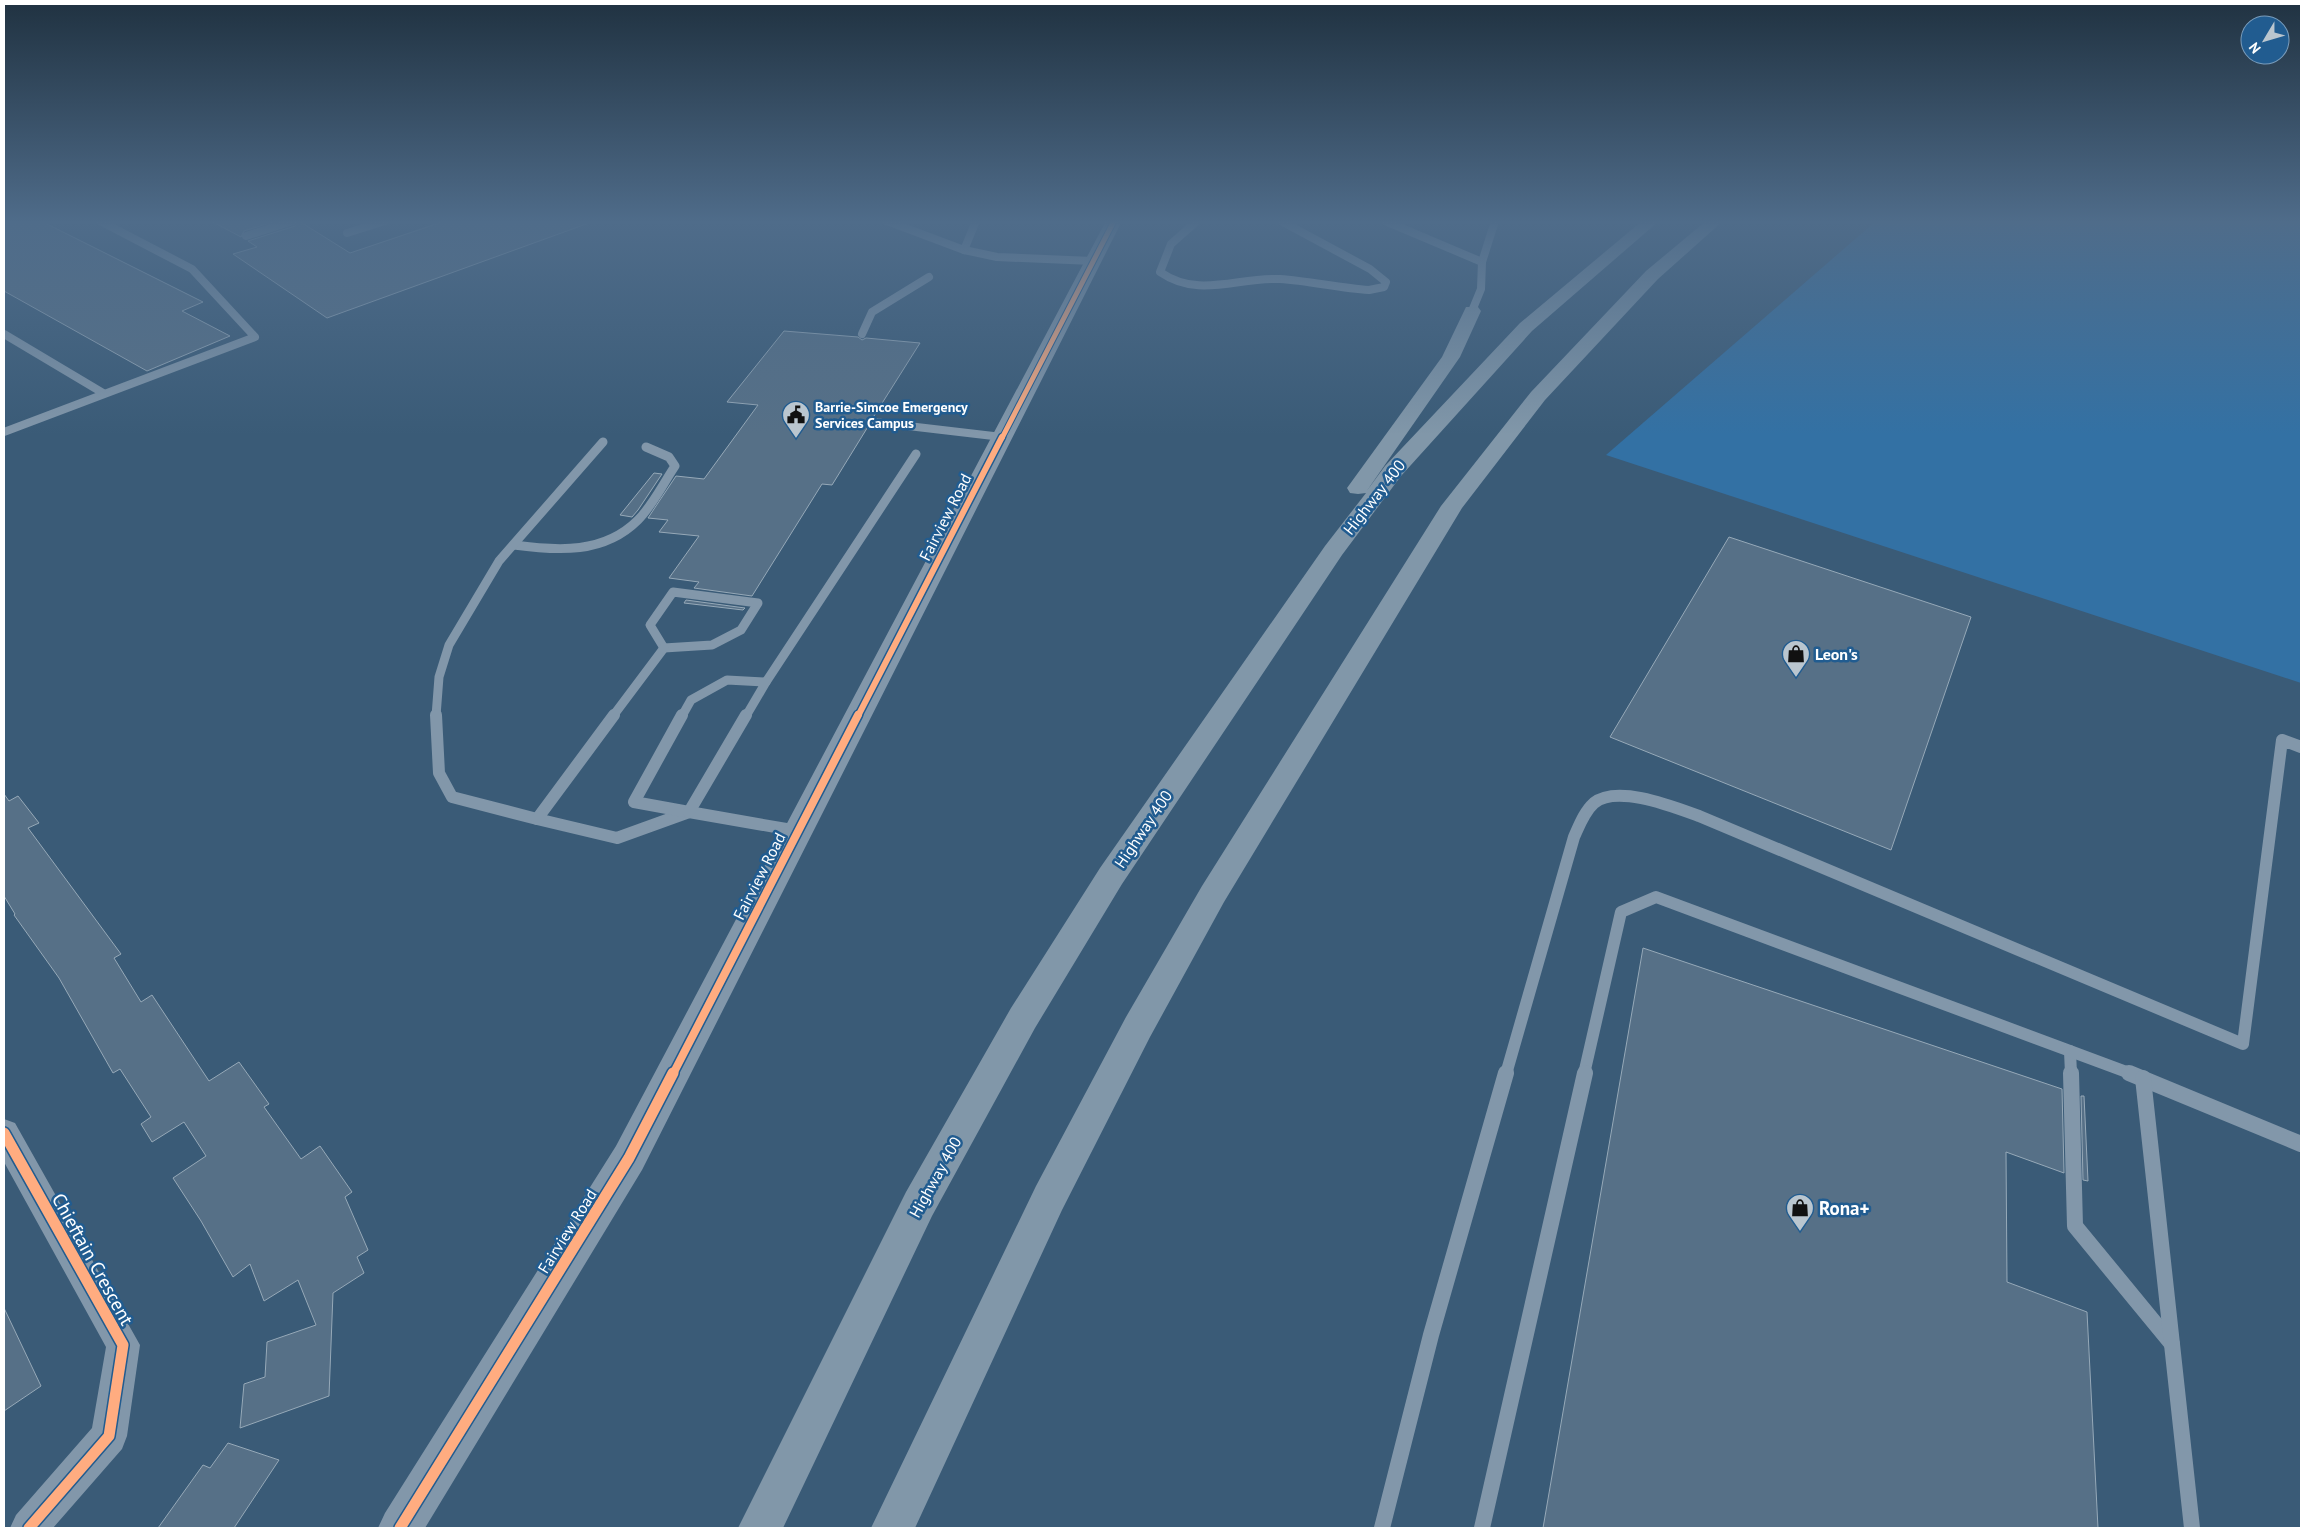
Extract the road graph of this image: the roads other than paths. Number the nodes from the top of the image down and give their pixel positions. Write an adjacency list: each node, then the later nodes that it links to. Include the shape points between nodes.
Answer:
1 (214, 292): 10 (lane, via 255,337)
2 (904, 292): 9 (lane, via 872,312)
3 (1077, 292): 13 (street, Fairview Road)
4 (1480, 292): 7 (lane)
5 (1567, 292): 18 (highway, Highway 400, via 1526,327 1393,471)
6 (1636, 292): 33 (highway, via 1538,396 1452,506 1213,894 1138,1027 1049,1198)
7 (1472, 311): 18 (highway, via 1451,357 1360,484)
8 (4, 334): 10 (lane)
9 (862, 334)
10 (103, 393): 12 (lane)
11 (874, 422): 13 (lane)
12 (4, 432)
13 (1002, 437): 24 (street, Fairview Road)
14 (603, 442): 17 (lane)
15 (646, 447): 17 (lane, via 669,457 675,466 638,520 618,535 589,547 565,550)
16 (916, 454): 20 (lane)
17 (514, 545): 23 (lane, via 499,561 449,645 439,677 435,724 439,773 452,797)
18 (1333, 551): 32 (highway, Highway 400, via 1111,876 1023,1018 919,1204)
19 (664, 648): 19 (lane, via 650,625 673,592 758,603 741,630 712,645); 23 (lane)
20 (766, 682): 22 (lane); 22 (lane, via 727,680 691,700 634,802)
21 (2301, 747): 34 (lane, via 2282,740 2243,1044 1699,816 1663,803 1611,796 1596,802 1587,810 1574,837 1431,1334)
22 (689, 812): 23 (lane, via 617,838); 24 (lane)
23 (537, 819)
24 (798, 831): 31 (street, Fairview Road, via 629,1158)
25 (2070, 1051): 26 (lane); 29 (lane, via 2075,1226); 35 (lane, via 1656,897 1621,912)
26 (2142, 1078): 28 (lane); 29 (lane)
27 (4, 1133): 30 (street, Chieftain Crescent, via 123,1345 109,1436)
28 (2301, 1144)
29 (2172, 1344): 36 (lane)
30 (29, 1528)
31 (400, 1528)
32 (760, 1528)
33 (893, 1528)
34 (1382, 1528)
35 (1482, 1528)
36 (2192, 1528)

